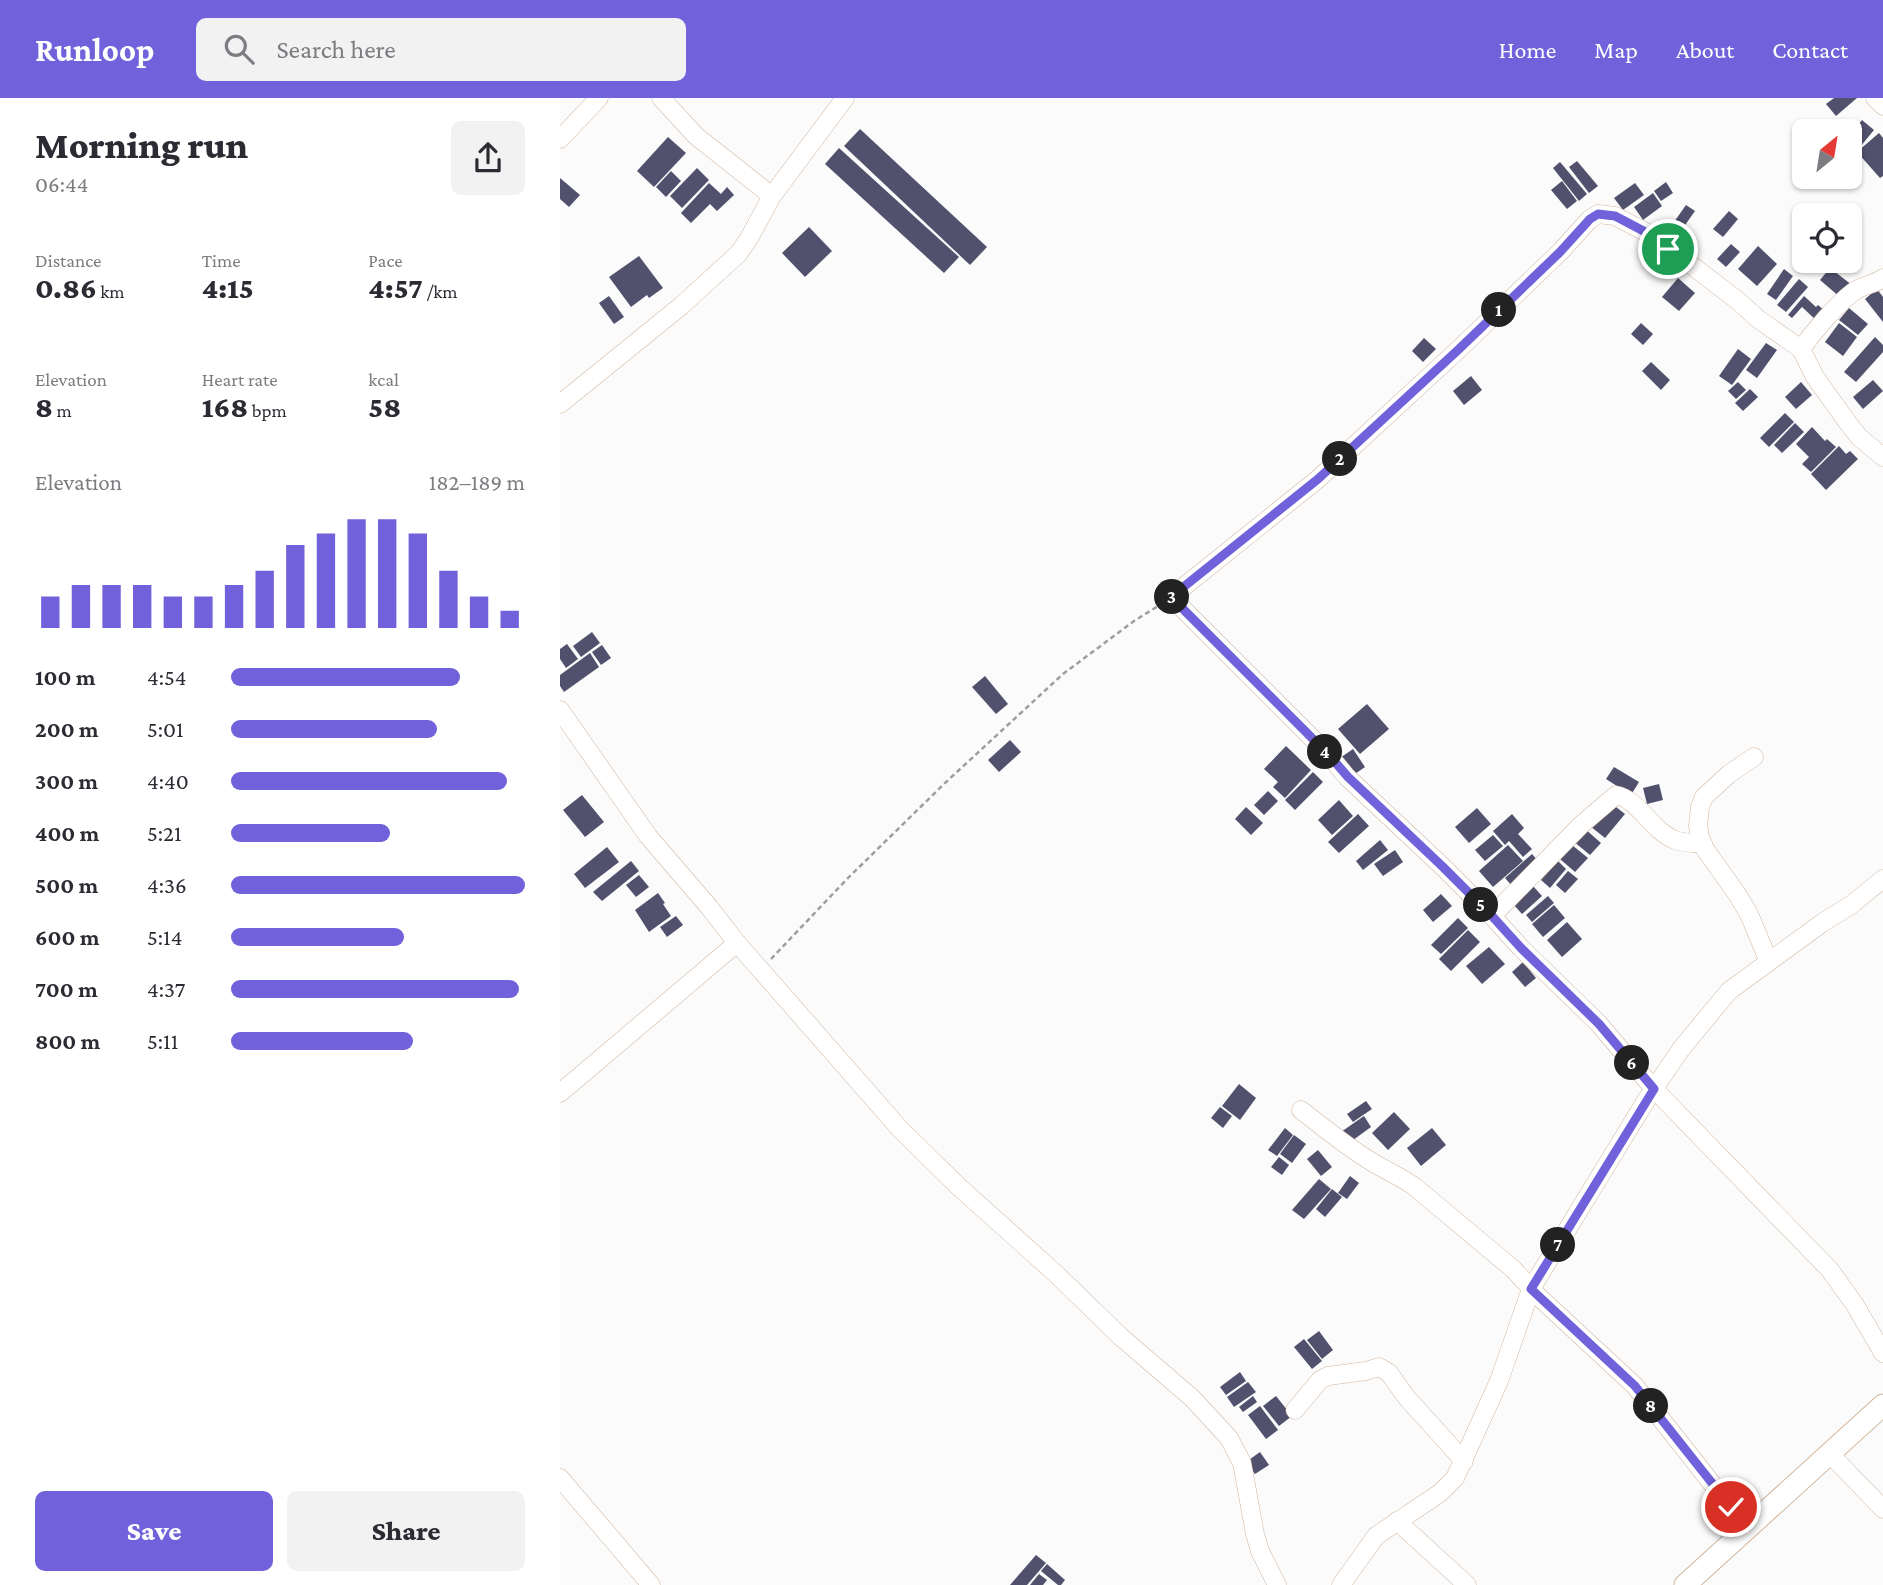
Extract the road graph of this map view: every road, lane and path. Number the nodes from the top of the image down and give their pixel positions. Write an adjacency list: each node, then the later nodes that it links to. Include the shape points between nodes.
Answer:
1 (599, 98): 6 (street)
2 (661, 98): 7 (street, via 696,136)
3 (845, 98): 7 (street)
4 (1875, 98): 5 (street)
5 (1883, 106)
6 (560, 139)
7 (772, 196): 10 (street, via 748,240 727,266)
8 (1883, 278): 9 (street, via 1854,291)
9 (1801, 349): 11 (street, via 1848,423); 12 (street, via 1653,236 1615,216 1598,214 1318,479)
10 (560, 404)
11 (1883, 457)
12 (1171, 597): 17 (street); 20 (path, via 1063,674 945,783)
13 (560, 710): 18 (street, via 648,836)
14 (1754, 757): 15 (street, via 1704,797 1699,826)
15 (1703, 844): 17 (street, via 1668,837 1616,795); 19 (street, via 1749,914)
16 (1883, 879): 19 (street)
17 (1492, 916): 21 (street, via 1599,1024)
18 (737, 943): 20 (street); 22 (street)
19 (1769, 962): 21 (street, via 1729,991)
20 (761, 969): 35 (street, via 910,1139 1217,1423 1242,1463 1255,1534)
21 (1654, 1089): 24 (street); 25 (street, via 1830,1270)
22 (560, 1093)
23 (1301, 1110): 24 (street, via 1355,1151 1415,1187)
24 (1531, 1289): 29 (street, via 1499,1381); 33 (street, via 1635,1386)
25 (1883, 1353)
26 (1883, 1405): 28 (street)
27 (1295, 1410): 29 (street, via 1328,1376 1379,1367)
28 (1829, 1453): 31 (street); 33 (street)
29 (1464, 1461): 32 (street, via 1445,1489)
30 (560, 1478): 34 (street)
31 (1883, 1509)
32 (1397, 1521): 36 (street, via 1370,1542); 37 (street)
33 (1747, 1528): 38 (street)
34 (651, 1585)
35 (1277, 1585)
36 (1340, 1585)
37 (1467, 1585)
38 (1685, 1585)

